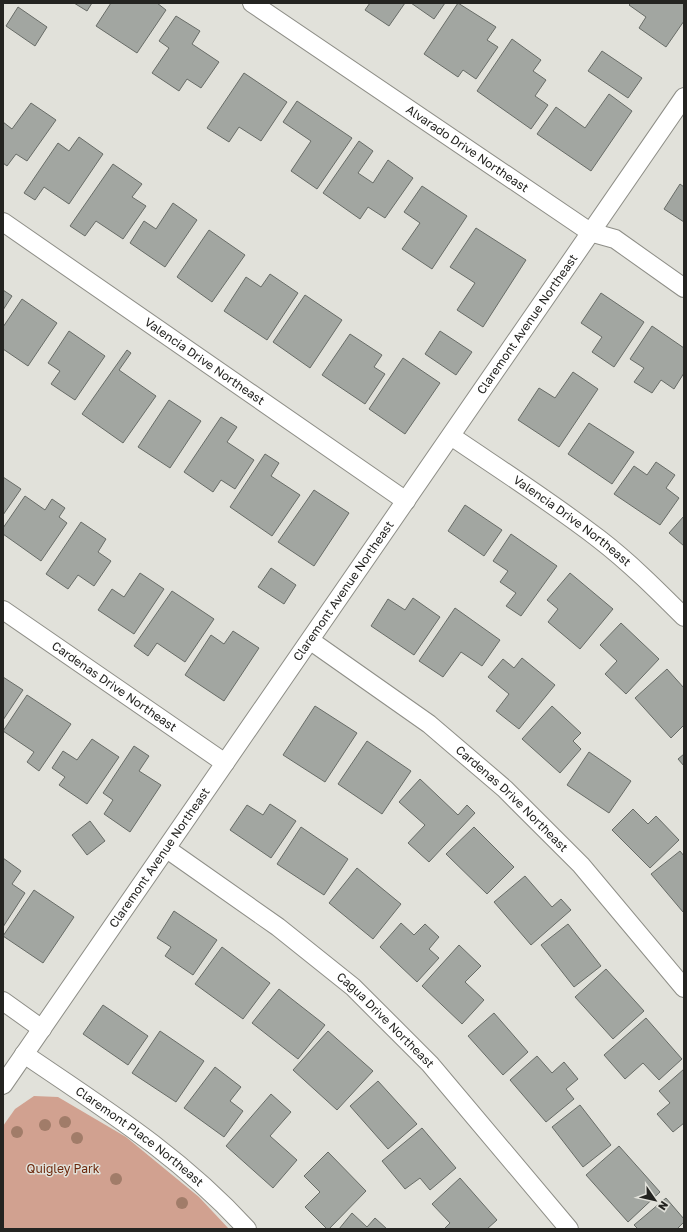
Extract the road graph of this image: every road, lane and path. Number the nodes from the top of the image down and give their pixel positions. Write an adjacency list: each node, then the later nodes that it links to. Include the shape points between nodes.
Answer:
1 (252, 3): 4 (street, Alvarado Drive Northeast)
2 (684, 97): 4 (street, Claremont Avenue Northeast)
3 (3, 222): 7 (street, Valencia Drive Northeast)
4 (590, 232): 5 (street, Alvarado Drive Northeast, via 615,239); 6 (street, Claremont Avenue Northeast)
5 (684, 288)
6 (451, 436): 7 (street, Claremont Avenue Northeast); 9 (street, Valencia Drive Northeast, via 599,539)
7 (406, 501): 10 (street, Claremont Avenue Northeast)
8 (3, 610): 11 (street, Cardenas Drive Northeast)
9 (684, 617)
10 (311, 641): 11 (street, Claremont Avenue Northeast); 13 (street, Cardenas Drive Northeast, via 429,724 505,789 581,865)
11 (225, 763): 12 (street, Claremont Avenue Northeast)
12 (167, 849): 15 (street, Claremont Avenue Northeast); 19 (street, Cagua Drive Northeast, via 278,927 353,987 430,1064)
13 (684, 988)
14 (3, 1001): 15 (street)
15 (42, 1029): 16 (street, Claremont Avenue Northeast)
16 (24, 1054): 17 (street, Claremont Avenue Northeast); 18 (street, Claremont Place Northeast, via 119,1117 170,1155 223,1203)
17 (3, 1085)
18 (247, 1229)
19 (569, 1229)

